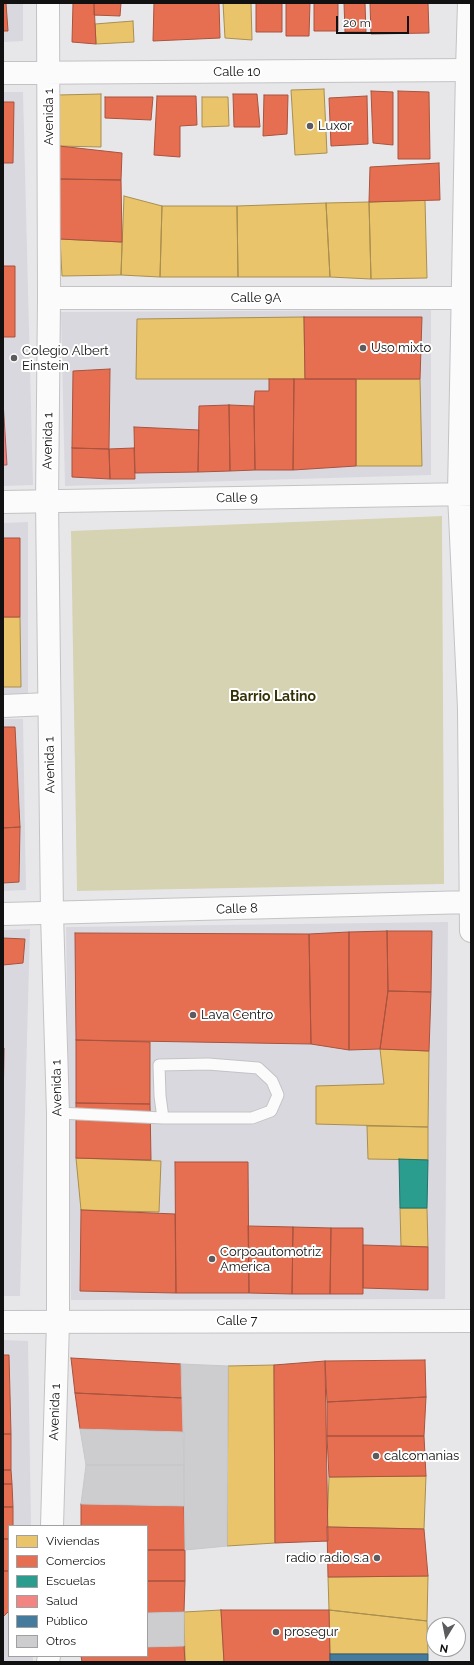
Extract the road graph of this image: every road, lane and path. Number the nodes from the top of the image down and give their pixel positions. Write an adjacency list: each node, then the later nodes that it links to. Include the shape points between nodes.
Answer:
1 (48, 3): 5 (street, Avenida 1)
2 (469, 3): 3 (street)
3 (469, 70): 5 (street, Calle 10); 7 (street)
4 (3, 73): 5 (street, Calle 10)
5 (49, 73): 6 (street, Avenida 1)
6 (50, 298): 7 (street, Calle 9A); 10 (street, Avenida 1)
7 (463, 298): 8 (street)
8 (465, 494): 10 (street, Calle 9); 13 (street)
9 (3, 502): 10 (street, Calle 9)
10 (47, 502): 11 (street, Avenida 1)
11 (49, 704): 12 (street); 16 (street, Avenida 1)
12 (3, 706)
13 (470, 708): 14 (street)
14 (471, 902): 16 (street, Calle 8); 17 (street)
15 (3, 914): 16 (street, Calle 8)
16 (52, 914): 18 (street, Avenida 1)
17 (471, 931)
18 (58, 1113): 19 (lane); 22 (street, Avenida 1)
19 (163, 1118): 19 (lane, via 252,1118 271,1111 278,1095 272,1081 258,1068 208,1064 159,1065)
20 (471, 1321): 22 (street, Calle 7)
21 (3, 1322): 22 (street, Calle 7)
22 (58, 1322): 23 (street, Avenida 1)
23 (52, 1525)

